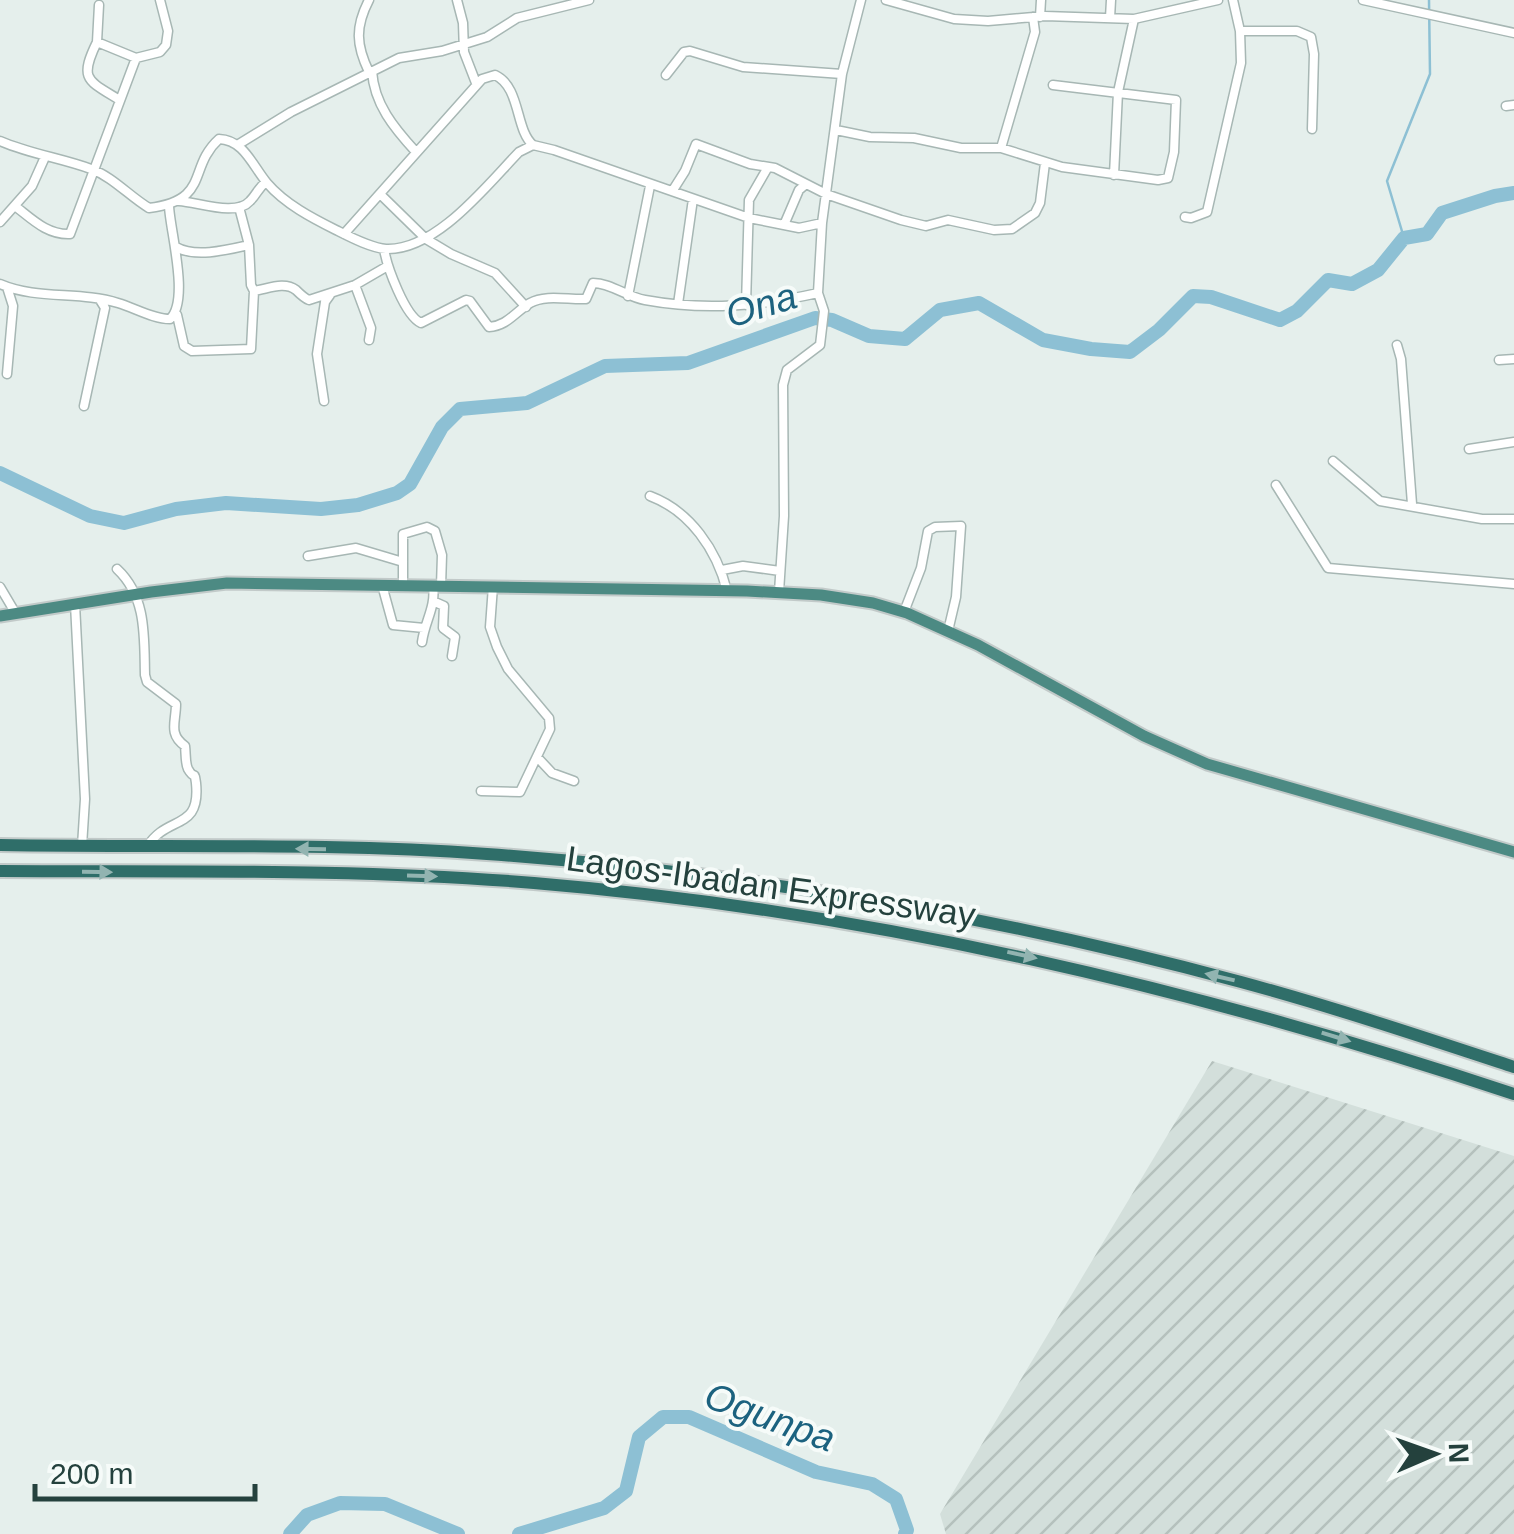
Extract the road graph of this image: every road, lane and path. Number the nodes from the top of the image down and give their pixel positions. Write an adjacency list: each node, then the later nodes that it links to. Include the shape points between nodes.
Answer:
1 (160, 0): 21 (street, via 166,45)
2 (369, 0): 22 (street, via 357,38)
3 (457, 0): 20 (street)
4 (589, 0): 20 (street, via 517,18)
5 (862, 0): 23 (street)
6 (886, 0): 14 (street, via 954,20)
7 (1041, 0): 14 (street)
8 (1111, 0): 15 (street)
9 (1218, 0): 12 (street)
10 (1233, 0): 17 (street)
11 (1363, 0): 18 (street)
12 (1199, 3): 16 (street)
13 (100, 6): 19 (street)
14 (1037, 17): 15 (street); 34 (street)
15 (1110, 18): 16 (street)
16 (1134, 19): 27 (street)
17 (1240, 32): 29 (street, via 1297,30 1311,37); 54 (street, via 1241,62 1207,212)
18 (1514, 33)
19 (97, 42): 21 (street); 28 (street, via 88,76)
20 (462, 44): 22 (street, via 399,58); 25 (street)
21 (136, 58): 28 (street)
22 (371, 72): 32 (street); 35 (street, via 377,99)
23 (842, 74): 24 (street, via 743,67 690,50); 30 (street)
24 (666, 75)
25 (476, 83): 33 (street, via 494,75 504,81); 35 (street)
26 (1054, 85): 27 (street)
27 (1118, 92): 42 (street); 42 (street, via 1176,100 1176,116 1168,178)
28 (118, 100): 40 (street)
29 (1312, 129)
30 (836, 130): 34 (street); 47 (street)
31 (0, 141): 36 (street)
32 (240, 144): 43 (street); 50 (street, via 219,139 209,148 194,186)
33 (533, 145): 45 (street); 60 (street)
34 (1002, 148): 38 (street)
35 (416, 152): 48 (street)
36 (42, 157): 37 (street); 41 (street)
37 (56, 160): 40 (street); 41 (street)
38 (1045, 163): 42 (street); 47 (street, via 1040,203 1012,229 948,220 926,226)
39 (768, 167): 44 (street); 46 (street, via 696,144); 55 (street, via 750,200)
40 (92, 169): 51 (street, via 70,234 45,229); 52 (street, via 149,208)
41 (39, 171): 51 (street)
42 (1114, 175)
43 (266, 182): 53 (street); 59 (street, via 307,216)
44 (806, 184): 47 (street); 58 (street)
45 (650, 186): 46 (street); 70 (street)
46 (673, 190): 49 (street)
47 (826, 194): 57 (street)
48 (382, 195): 59 (street); 60 (street)
49 (692, 199): 55 (street); 72 (street)
50 (179, 202): 52 (street); 53 (street)
51 (15, 206): 56 (street)
52 (169, 206): 62 (street)
53 (239, 207): 61 (street)
54 (1185, 216)
55 (750, 218): 58 (street); 73 (street)
56 (0, 222)
57 (822, 223): 58 (street); 68 (street)
58 (784, 224)
59 (344, 234): 63 (street)
60 (426, 238): 63 (street); 74 (street, via 495,274)
61 (249, 245): 62 (street, via 213,252); 67 (street)
62 (176, 247): 75 (street)
63 (384, 249): 64 (street)
64 (386, 267): 65 (street); 74 (street, via 416,323 466,300 493,328)
65 (356, 284): 69 (street); 76 (street)
66 (4, 286): 71 (street); 80 (street, via 13,306)
67 (254, 291): 69 (street, via 282,284 309,300); 75 (street, via 251,350 192,351 184,346)
68 (818, 293): 73 (street); 94 (street, via 824,310 820,345 787,370 783,385)
69 (330, 295): 81 (street, via 316,354)
70 (628, 296): 72 (street); 74 (street, via 593,283 586,299 553,297)
71 (100, 299): 75 (street, via 161,319); 82 (street, via 105,308)
72 (678, 304): 73 (street)
73 (746, 305)
74 (526, 307)
75 (177, 311)
76 (369, 340)
77 (1397, 344): 88 (street)
78 (1514, 358): 79 (street)
79 (1500, 360)
80 (7, 374)
81 (324, 401)
82 (84, 406)
83 (1514, 442): 84 (street)
84 (1469, 449)
85 (1332, 461): 88 (street, via 1380,501)
86 (1276, 485): 95 (street, via 1328,568)
87 (650, 496): 93 (street, via 686,516)
88 (1412, 504): 89 (street)
89 (1514, 519)
90 (308, 556): 91 (street, via 356,548)
91 (403, 562): 97 (street); 98 (street, via 403,534 435,531 442,555)
92 (118, 569): 103 (street)
93 (722, 570): 94 (street); 101 (street)
94 (780, 571): 102 (street)
95 (1514, 584)
96 (382, 585): 97 (highway); 103 (highway, via 227,583); 109 (street, via 393,625)
97 (403, 585): 98 (highway)
98 (437, 586): 99 (highway); 104 (street)
99 (493, 586): 101 (highway); 113 (street, via 490,627 497,646 550,718)
100 (0, 588): 107 (street)
101 (727, 590): 102 (highway)
102 (778, 592): 106 (highway)
103 (136, 594): 105 (highway); 118 (street, via 147,682 176,704 173,732 185,746 196,782 193,813 156,832)
104 (435, 602): 109 (street); 112 (street, via 444,606 443,628 455,637)
105 (75, 604): 107 (highway); 117 (street)
106 (904, 612): 110 (highway); 110 (street, via 928,530 961,526)
107 (16, 614): 108 (highway)
108 (0, 616)
109 (424, 628): 111 (street)
110 (948, 630): 119 (highway, via 1207,764)
111 (422, 642)
112 (452, 656)
113 (537, 756): 114 (street); 115 (street, via 520,792)
114 (574, 781)
115 (482, 791)
116 (0, 845): 117 (highway, Lagos-Ibadan Expressway)
117 (82, 846): 118 (highway, Lagos-Ibadan Expressway)
118 (146, 848): 121 (highway, Lagos-Ibadan Expressway, one-way to 118, via 1239,982 1023,929 878,902 485,854)
119 (1514, 852)
120 (0, 871): 122 (highway, Lagos-Ibadan Expressway, one-way to 122, via 449,877 794,914 1146,984)
121 (1514, 1067)
122 (1514, 1094)

